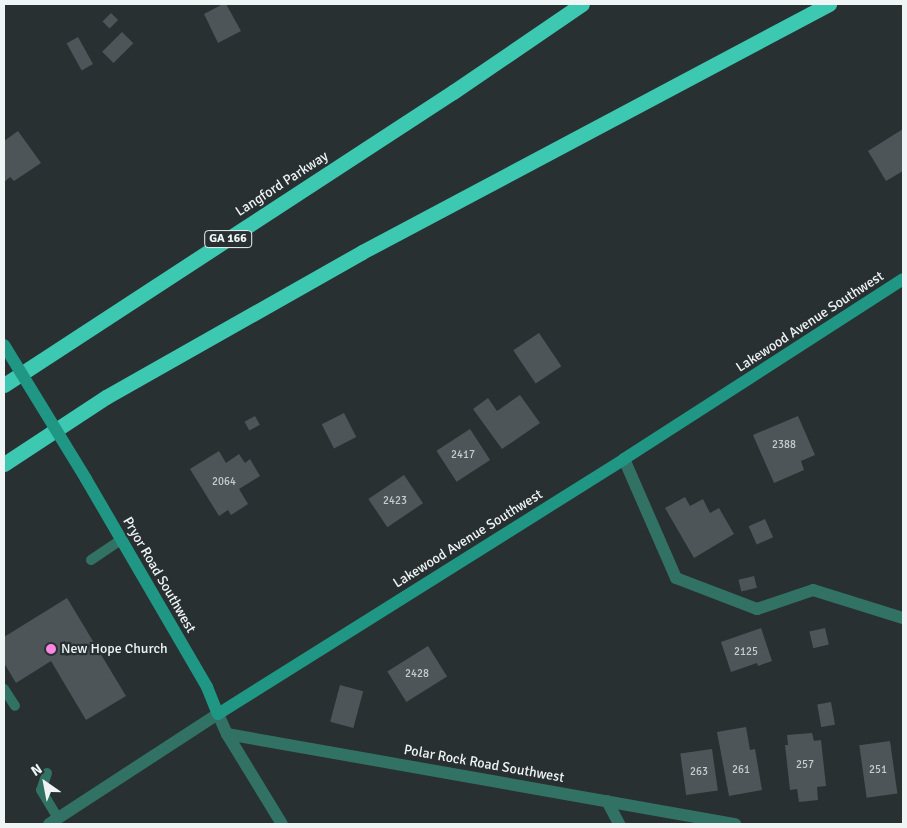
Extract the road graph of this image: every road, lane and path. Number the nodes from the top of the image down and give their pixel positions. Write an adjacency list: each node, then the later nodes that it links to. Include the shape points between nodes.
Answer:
1 (582, 4): 5 (highway, Langford Parkway / GA 166)
2 (829, 4): 7 (highway, via 362,252 106,397)
3 (903, 279): 6 (street, Lakewood Avenue Southwest)
4 (4, 345): 8 (street, Pryor Road Southwest, bridge)
5 (4, 386)
6 (624, 459): 10 (street, via 676,578 757,609 813,590); 13 (street, Lakewood Avenue Southwest)
7 (4, 464)
8 (121, 540): 9 (lane); 13 (street, Pryor Road Southwest, via 207,687)
9 (91, 560)
10 (903, 618)
11 (4, 689): 12 (lane)
12 (15, 706)
13 (218, 714): 14 (street, Pryor Road Southwest); 17 (street, Lakewood Avenue Southwest)
14 (227, 734): 16 (street, Polar Rock Road Southwest); 18 (street, Pryor Road Southwest)
15 (47, 773): 17 (lane, via 41,790)
16 (607, 801): 19 (street); 20 (street, Polar Rock Road Southwest)
17 (53, 821)
18 (282, 824)
19 (619, 824)
20 (736, 824)

